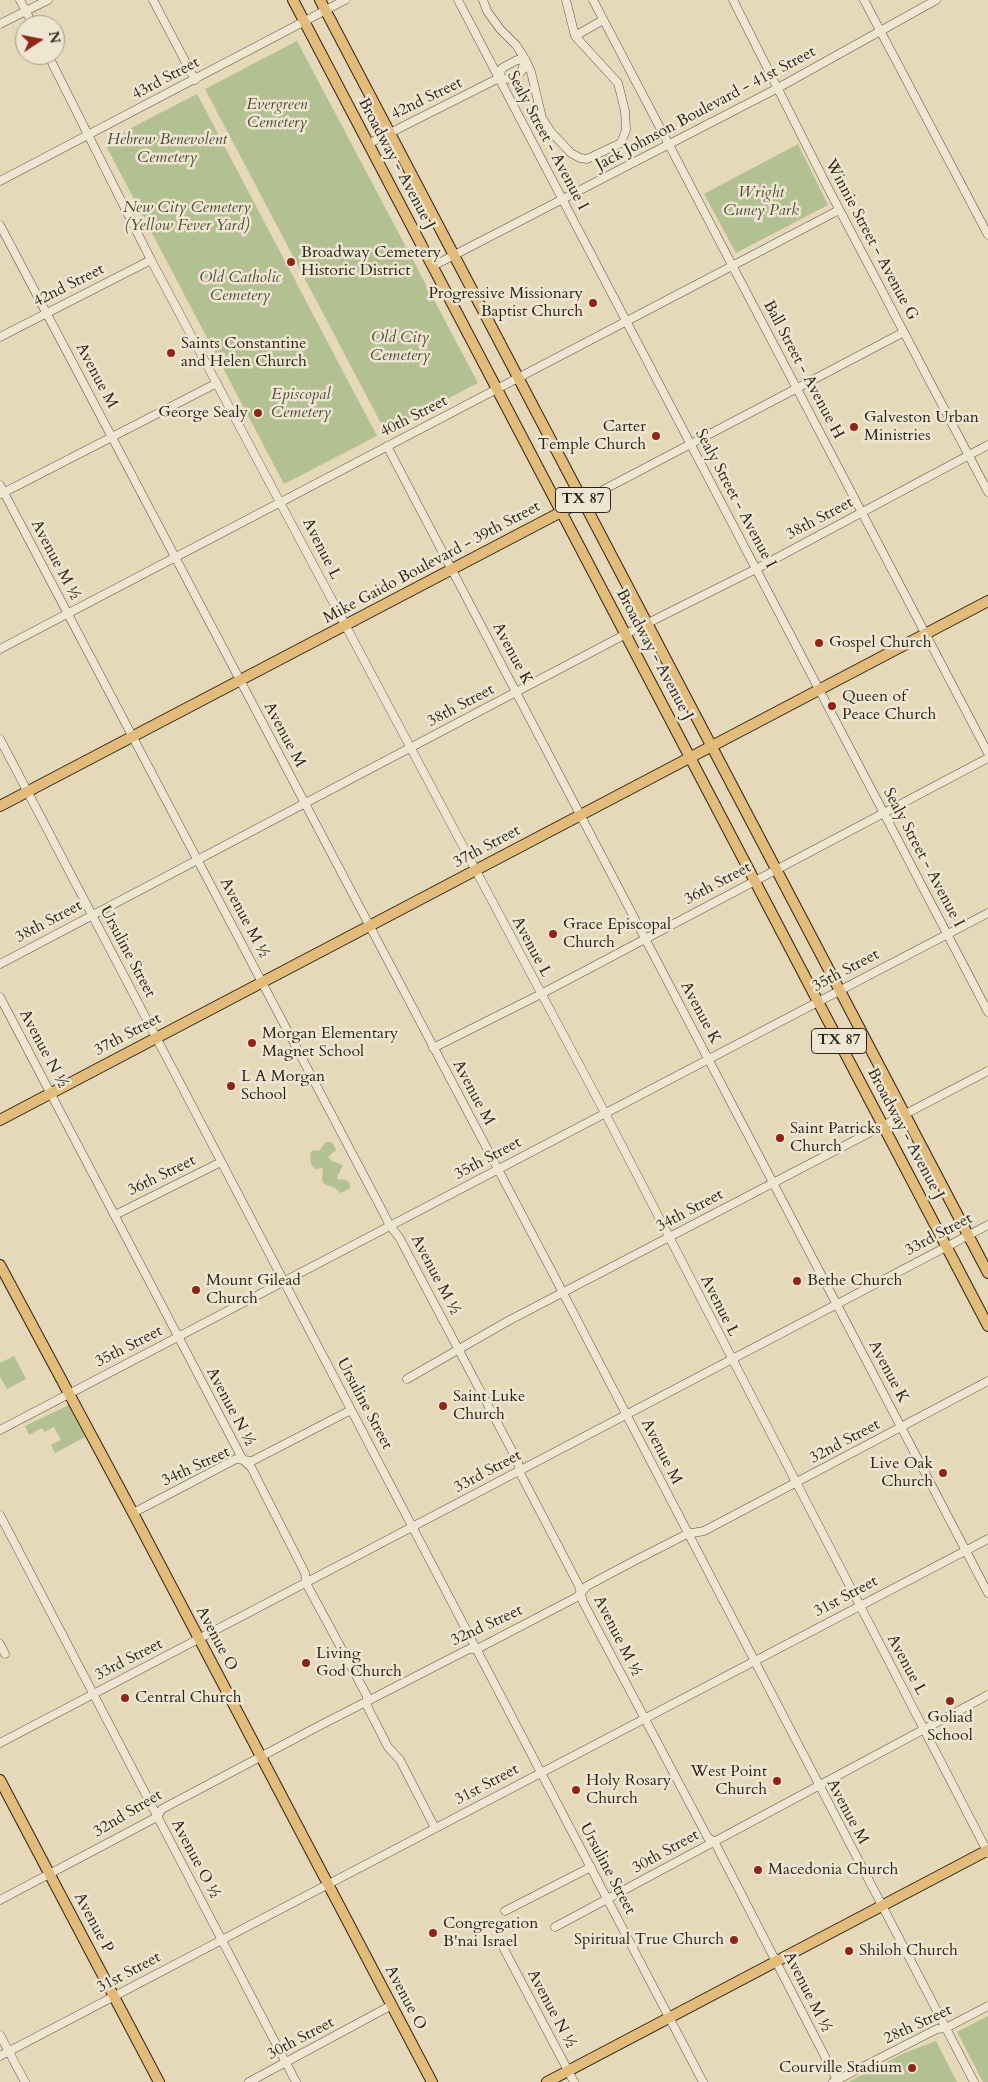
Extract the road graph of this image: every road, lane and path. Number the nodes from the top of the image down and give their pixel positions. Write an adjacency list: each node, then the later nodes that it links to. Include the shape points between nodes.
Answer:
1 (20, 0): 15 (street)
2 (48, 0): 15 (street)
3 (153, 0): 25 (street)
4 (293, 0): 18 (main road, Broadway - Avenue J / TX 87)
5 (320, 0): 14 (main road, Broadway - Avenue J / TX 87)
6 (345, 0): 14 (street, 43rd Street)
7 (458, 0): 24 (street, Sealy Street - Avenue I)
8 (483, 0): 22 (street, via 487,11)
9 (566, 0): 21 (street)
10 (593, 0): 17 (street, Ball Street - Avenue H)
11 (733, 0): 26 (street, Winnie Street - Avenue G)
12 (864, 0): 20 (street)
13 (936, 0): 20 (street, Jack Johnson Boulevard - 41st Street)
14 (326, 10): 18 (street, 43rd Street); 27 (main road, Broadway - Avenue J / TX 87)
15 (26, 11): 16 (street); 19 (street)
16 (28, 15)
17 (603, 20): 21 (street); 30 (street, Ball Street - Avenue H)
18 (304, 21): 25 (street, 43rd Street); 29 (main road, Broadway - Avenue J / TX 87)
19 (0, 24)
20 (881, 32): 26 (street, Jack Johnson Boulevard - 41st Street); 35 (street)
21 (575, 36): 22 (street, via 618,83 625,111 626,130 621,143 587,159 571,153 542,118)
22 (525, 59): 24 (street, 42nd Street, via 502,68); 24 (street, 42nd Street, via 522,71 510,79)
23 (53, 65): 28 (street, Avenue L)
24 (499, 78): 27 (street, 42nd Street); 32 (street, Sealy Street - Avenue I)
25 (195, 80): 28 (street, 43rd Street)
26 (778, 88): 30 (street, Jack Johnson Boulevard - 41st Street); 33 (street, Winnie Street - Avenue G)
27 (389, 133): 29 (street, 42nd Street); 36 (main road, Broadway - Avenue J / TX 87)
28 (89, 134): 31 (street, 43rd Street); 37 (street, Avenue L)
29 (368, 144): 38 (main road, Broadway - Avenue J / TX 87)
30 (668, 144): 32 (street, Jack Johnson Boulevard - 41st Street); 39 (street, Ball Street - Avenue H)
31 (0, 181)
32 (562, 199): 36 (street, Jack Johnson Boulevard - 41st Street); 41 (street, Sealy Street - Avenue I)
33 (840, 210): 39 (street, 40th Street); 42 (street, Winnie Street - Avenue G)
34 (0, 225): 40 (street, Avenue M)
35 (988, 235)
36 (454, 256): 38 (street, Jack Johnson Boulevard - 41st Street); 44 (main road, Broadway - Avenue J / TX 87)
37 (152, 260): 40 (street, 42nd Street); 45 (street, Avenue L)
38 (433, 266): 47 (main road, Broadway - Avenue J / TX 87)
39 (733, 266): 41 (street, 40th Street); 46 (street, Ball Street - Avenue H)
40 (47, 313): 43 (street, 42nd Street); 48 (street, Avenue M)
41 (626, 322): 44 (street, 40th Street); 49 (street, Sealy Street - Avenue I)
42 (904, 332): 46 (street, Mike Gaido Boulevard - 39th Street); 52 (street, Winnie Street - Avenue G)
43 (0, 337)
44 (519, 378): 47 (street, 40th Street); 55 (main road, Broadway - Avenue J / TX 87)
45 (217, 383): 48 (street); 56 (street, Avenue L)
46 (797, 388): 49 (street, Mike Gaido Boulevard - 39th Street); 58 (street, Ball Street - Avenue H)
47 (497, 389): 51 (street, 40th Street); 57 (main road, Broadway - Avenue J / TX 87)
48 (112, 437): 53 (street); 59 (street, Avenue M)
49 (691, 444): 55 (street, Mike Gaido Boulevard - 39th Street); 60 (street, Sealy Street - Avenue I)
50 (988, 445): 52 (street, 38th Street)
51 (387, 446): 56 (street, 40th Street); 61 (street, Avenue K)
52 (969, 455): 54 (street, Winnie Street - Avenue G); 58 (street, 38th Street)
53 (1, 491): 63 (street, Avenue M ½)
54 (988, 492)
55 (584, 500): 57 (main road, Mike Gaido Boulevard - 39th Street); 64 (main road, Broadway - Avenue J / TX 87)
56 (281, 502): 59 (street, 40th Street); 65 (street, Avenue L)
57 (562, 512): 61 (main road, Mike Gaido Boulevard - 39th Street); 67 (main road, Broadway - Avenue J / TX 87)
58 (862, 512): 60 (street, 38th Street); 66 (street, Ball Street - Avenue H)
59 (175, 557): 63 (street, 40th Street); 69 (street, Avenue M)
60 (756, 569): 64 (street, 38th Street); 70 (street, Sealy Street - Avenue I)
61 (452, 570): 65 (main road, Mike Gaido Boulevard - 39th Street); 71 (street, Avenue K)
62 (988, 601): 66 (main road, 37th Street)
63 (68, 613): 68 (street, 40th Street); 72 (street, Avenue M ½)
64 (648, 623): 67 (street, 38th Street); 74 (main road, Broadway - Avenue J / TX 87)
65 (345, 625): 69 (main road, Mike Gaido Boulevard - 39th Street); 75 (street, Avenue L)
66 (925, 633): 70 (main road, 37th Street); 76 (street, Ball Street - Avenue H)
67 (626, 634): 71 (street, 38th Street); 77 (main road, Broadway - Avenue J / TX 87)
68 (0, 649)
69 (240, 680): 72 (main road, Mike Gaido Boulevard - 39th Street); 80 (street, Avenue M)
70 (819, 689): 74 (main road, 37th Street); 82 (street, Sealy Street - Avenue I)
71 (516, 693): 75 (street, 38th Street); 83 (street, Avenue K)
72 (132, 736): 79 (main road, Mike Gaido Boulevard - 39th Street); 84 (street, Avenue M ½)
73 (0, 739): 79 (street, Ursuline Street)
74 (712, 745): 77 (main road, 37th Street); 85 (main road, Broadway - Avenue J / TX 87)
75 (410, 748): 80 (street, 38th Street); 86 (street, Avenue L)
76 (988, 753)
77 (690, 756): 83 (main road, 37th Street); 87 (main road, Broadway - Avenue J / TX 87)
78 (988, 758): 82 (street, 36th Street)
79 (27, 792): 81 (main road, Mike Gaido Boulevard - 39th Street); 89 (street, Ursuline Street)
80 (305, 804): 84 (street, 38th Street); 90 (street, Avenue M)
81 (0, 806)
82 (884, 813): 85 (street, 36th Street); 91 (street, Sealy Street - Avenue I)
83 (580, 814): 86 (main road, 37th Street); 92 (street, Avenue K)
84 (198, 860): 89 (street, 38th Street); 94 (street, Avenue M ½)
85 (777, 869): 87 (street, 36th Street); 95 (main road, Broadway - Avenue J / TX 87)
86 (475, 870): 90 (main road, 37th Street); 96 (street, Avenue L)
87 (755, 880): 92 (street, 36th Street); 98 (main road, Broadway - Avenue J / TX 87)
88 (988, 913): 91 (street, 35th Street)
89 (92, 916): 93 (street, 38th Street); 100 (street, Ursuline Street)
90 (369, 926): 94 (main road, 37th Street); 101 (street, Avenue M)
91 (947, 934): 95 (street, 35th Street); 99 (street, Sealy Street - Avenue I)
92 (645, 938): 96 (street, 36th Street); 102 (street, Avenue K)
93 (0, 964)
94 (262, 982): 100 (main road, 37th Street); 114 (street, Avenue M ½)
95 (840, 990): 98 (street, 35th Street); 106 (main road, Broadway - Avenue J / TX 87)
96 (541, 994): 101 (street, 36th Street); 105 (street, Avenue L)
97 (0, 997): 104 (street, Avenue N ½)
98 (818, 1002): 102 (street, 35th Street); 108 (main road, Broadway - Avenue J / TX 87)
99 (988, 1012)
100 (156, 1038): 104 (main road, 37th Street); 109 (street, Ursuline Street)
101 (433, 1048): 110 (street, Avenue M)
102 (708, 1060): 105 (street, 35th Street); 111 (street, Avenue K)
103 (988, 1071): 106 (street, 34th Street)
104 (50, 1094): 107 (main road, 37th Street); 112 (street, Avenue N ½)
105 (604, 1113): 110 (street, 35th Street); 116 (street, Avenue L)
106 (905, 1114): 108 (street, 34th Street); 115 (main road, Broadway - Avenue J / TX 87)
107 (0, 1120)
108 (883, 1125): 111 (street, 34th Street); 117 (main road, Broadway - Avenue J / TX 87)
109 (222, 1162): 112 (street, 36th Street); 120 (street, Ursuline Street)
110 (497, 1169): 114 (street, 35th Street); 121 (street, Avenue M)
111 (773, 1183): 116 (street, 34th Street); 122 (street, Avenue K)
112 (115, 1215): 124 (street, Avenue N ½)
113 (988, 1225): 115 (street, 33rd Street)
114 (390, 1226): 120 (street, 35th Street); 125 (street, Avenue M ½, via 397,1233)
115 (968, 1235): 117 (street, 33rd Street); 119 (main road, Broadway - Avenue J / TX 87)
116 (668, 1238): 121 (street, 34th Street); 126 (street, Avenue L)
117 (947, 1247): 122 (street, 33rd Street); 123 (main road, Broadway - Avenue J / TX 87)
118 (1, 1268): 129 (main road, Avenue O)
119 (988, 1273)
120 (284, 1281): 124 (street, 35th Street); 130 (street, Ursuline Street)
121 (562, 1293): 125 (street, 34th Street); 131 (street, Avenue M)
122 (837, 1305): 126 (street, 33rd Street); 132 (street, Avenue K)
123 (988, 1326)
124 (178, 1337): 129 (street, 35th Street); 134 (street, Avenue N ½)
125 (458, 1348): 127 (street, 34th Street); 135 (street, Avenue M ½, via 518,1462)
126 (731, 1360): 131 (street, 33rd Street); 136 (street, Avenue L)
127 (407, 1379)
128 (988, 1381): 132 (street, 32nd Street)
129 (69, 1393): 133 (street, 35th Street); 137 (main road, Avenue O)
130 (351, 1410): 134 (street, 34th Street, via 252,1461); 139 (street, Ursuline Street)
131 (626, 1415): 135 (street, 33rd Street); 140 (street, Avenue M)
132 (901, 1428): 136 (street, 32nd Street); 142 (street, Avenue K)
133 (0, 1430)
134 (243, 1460): 137 (street, 34th Street, via 236,1460); 143 (street, Avenue N ½, via 251,1467 305,1574)
135 (519, 1471): 139 (street, 33rd Street); 144 (street, Avenue M ½)
136 (795, 1483): 140 (street, 32nd Street, via 704,1531); 146 (street, Avenue L)
137 (133, 1513): 147 (main road, Avenue O)
138 (0, 1515): 152 (street, Avenue O ½)
139 (413, 1528): 143 (street, 33rd Street); 149 (street, Ursuline Street)
140 (688, 1534): 144 (street, 32nd Street, via 587,1586); 151 (street, Avenue M)
141 (988, 1539): 142 (street, 31st Street)
142 (966, 1550): 145 (street, Avenue K); 146 (street, 31st Street)
143 (306, 1583): 147 (street, 33rd Street); 154 (street, Avenue N ½, via 367,1696)
144 (581, 1593): 149 (street, 32nd Street); 155 (street, Avenue M ½)
145 (988, 1593)
146 (859, 1606): 151 (street, 31st Street); 156 (street, Avenue L)
147 (200, 1640): 152 (street, 33rd Street); 158 (main road, Avenue O)
148 (0, 1644): 150 (street)
149 (477, 1649): 154 (street, 32nd Street, via 469,1649); 159 (street, Ursuline Street)
150 (5, 1654)
151 (753, 1661): 155 (street, 31st Street); 161 (street, Avenue M)
152 (93, 1694): 157 (street, 33rd Street); 162 (street, Avenue O ½)
153 (988, 1695): 156 (street)
154 (367, 1702): 158 (street, 32nd Street); 163 (street, Avenue N ½, via 388,1747 400,1760)
155 (644, 1718): 159 (street, 31st Street); 164 (street, Avenue M ½, via 708,1838)
156 (923, 1729): 161 (street); 165 (street, Avenue L)
157 (0, 1743)
158 (262, 1757): 162 (street, 32nd Street, via 162,1809); 168 (main road, Avenue O)
159 (541, 1772): 163 (street, 31st Street); 166 (street, Ursuline Street)
160 (0, 1780): 167 (main road, Avenue P)
161 (818, 1786): 164 (street, 30th Street); 171 (street, Avenue M)
162 (157, 1817): 167 (street, 32nd Street); 174 (street, Avenue O ½)
163 (435, 1828): 168 (street, 31st Street)
164 (714, 1841): 169 (street, 30th Street); 176 (street, Avenue M ½)
165 (988, 1851): 171 (main road)
166 (591, 1867): 169 (street, Ursuline Street); 172 (street)
167 (50, 1874): 170 (street, 32nd Street); 177 (main road, Avenue P)
168 (328, 1884): 174 (street, 31st Street); 178 (main road, Avenue O)
169 (608, 1899): 173 (street, 30th Street); 180 (street, Ursuline Street)
170 (0, 1900)
171 (881, 1906): 176 (main road); 181 (street, Avenue M)
172 (505, 1911)
173 (555, 1927)
174 (221, 1939): 177 (street, 31st Street); 185 (street, Avenue O ½)
175 (504, 1949): 186 (street, Avenue N ½)
176 (776, 1962): 180 (main road); 187 (street, Avenue M ½)
177 (115, 1996): 183 (street, 31st Street); 189 (main road, Avenue P)
178 (392, 2005): 185 (street, 30th Street); 192 (main road, Avenue O)
179 (988, 2006): 181 (street, 28th Street)
180 (670, 2017): 186 (main road); 195 (street, Ursuline Street)
181 (946, 2028): 187 (street, 28th Street, via 938,2029); 196 (street, Avenue M)
182 (0, 2035): 183 (street)
183 (8, 2051): 184 (street, 31st Street); 188 (street)
184 (0, 2056)
185 (286, 2062): 190 (street, 30th Street); 191 (street, Avenue O ½)
186 (568, 2071): 193 (main road); 194 (street, Avenue N ½)
187 (835, 2081)
188 (25, 2082)
189 (159, 2082)
190 (248, 2082)
191 (296, 2082)
192 (432, 2082)
193 (547, 2082)
194 (574, 2082)
195 (703, 2082)
196 (974, 2082)

